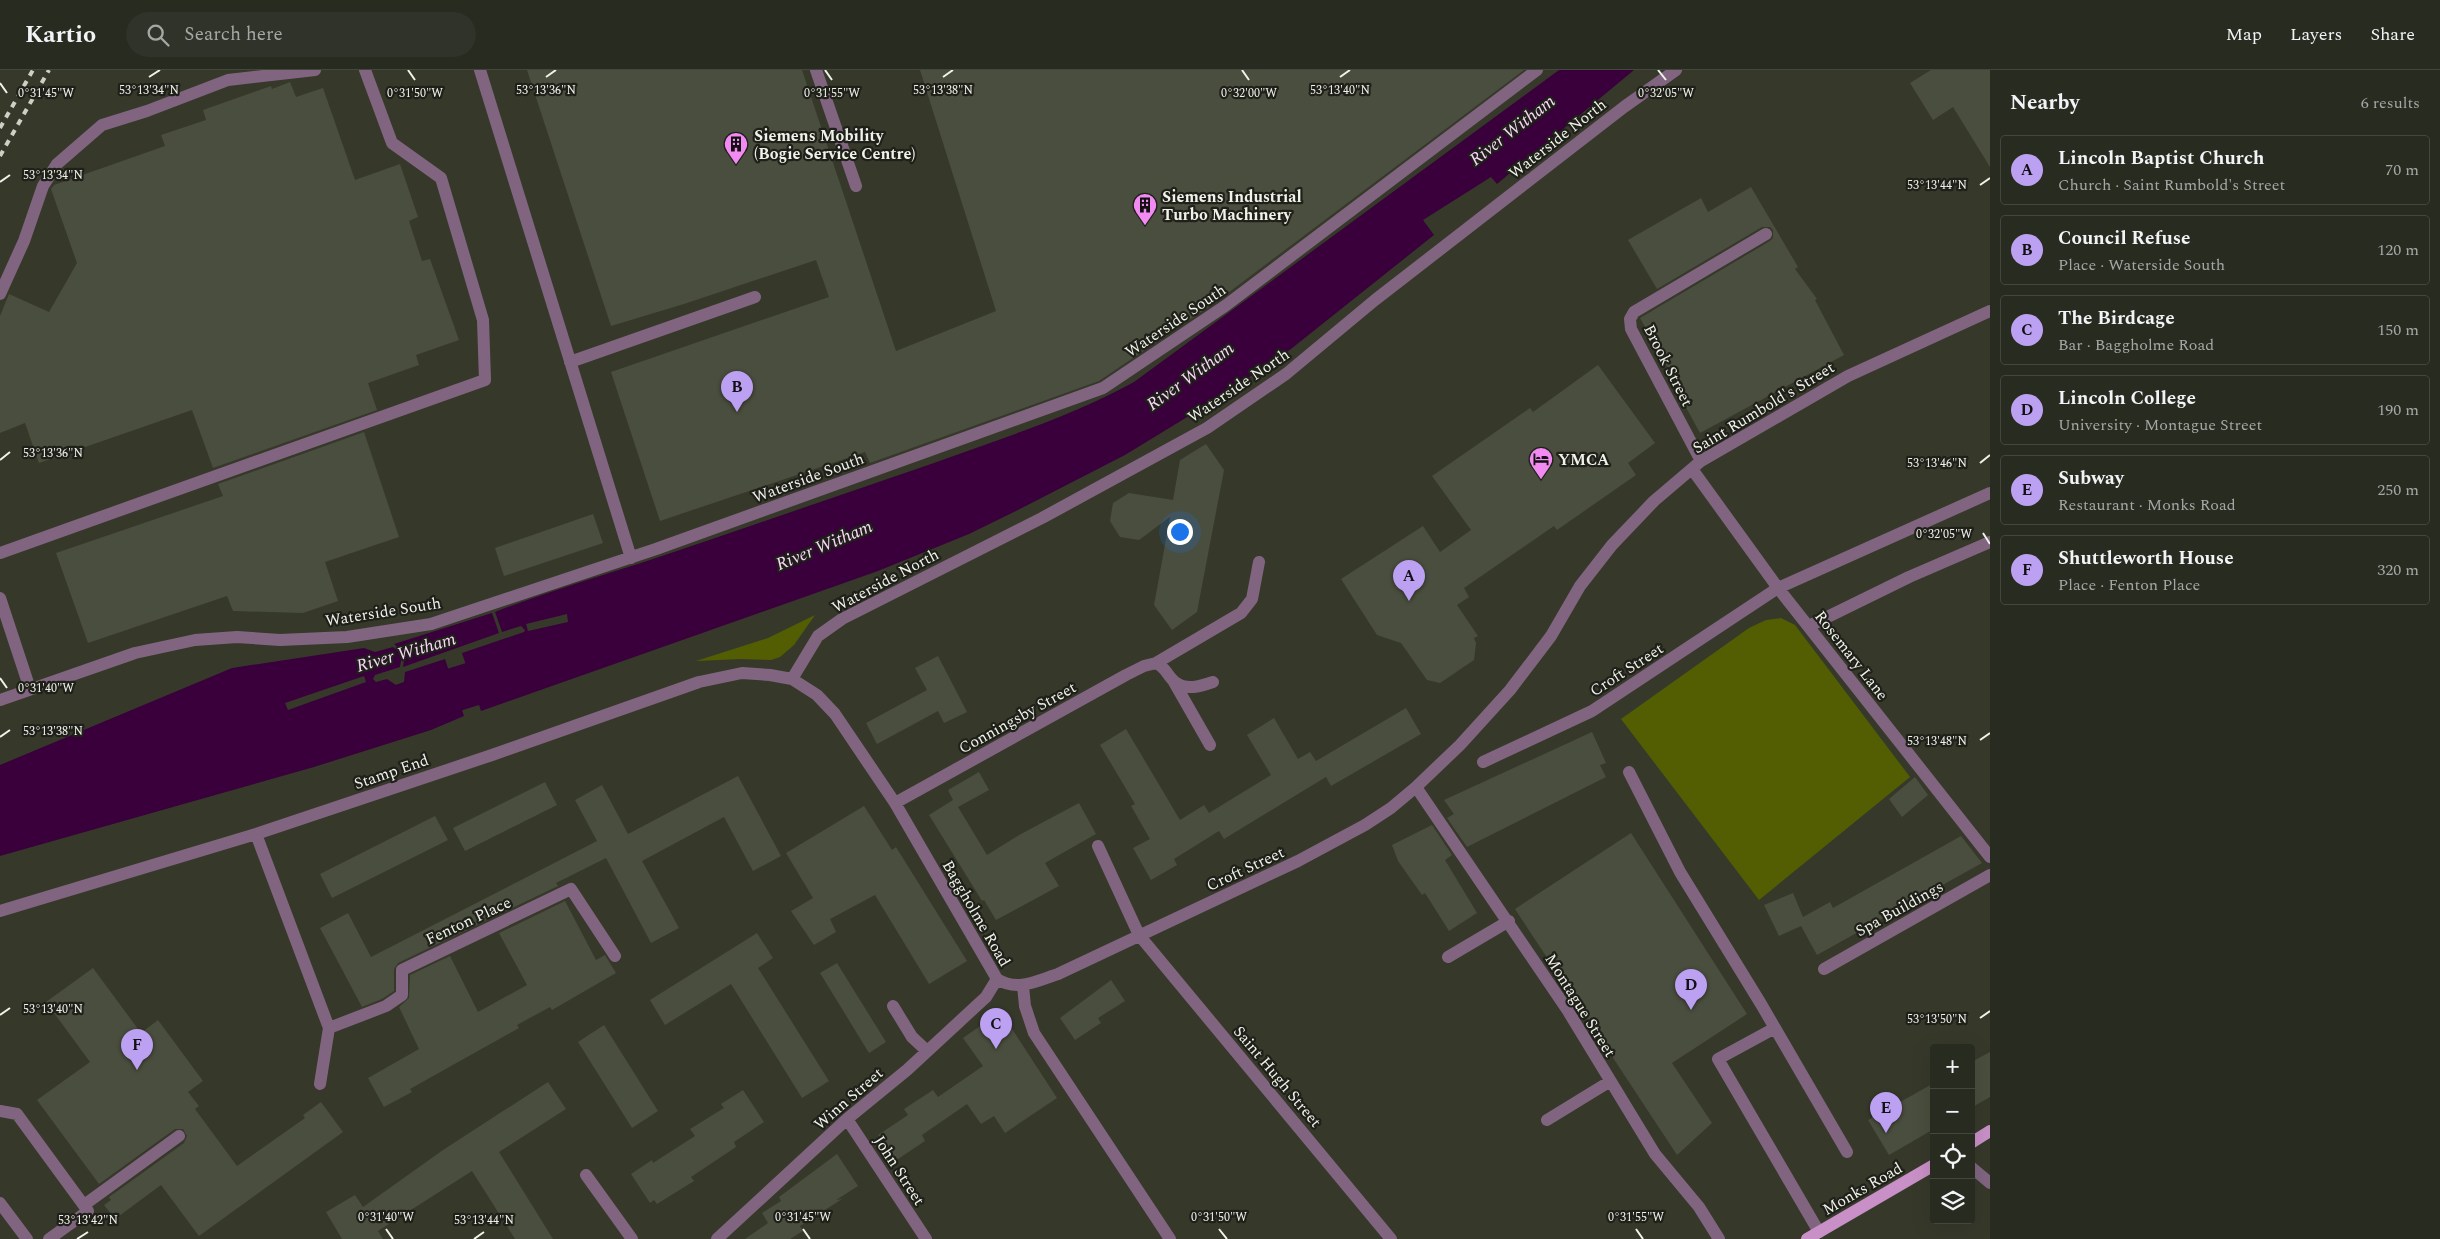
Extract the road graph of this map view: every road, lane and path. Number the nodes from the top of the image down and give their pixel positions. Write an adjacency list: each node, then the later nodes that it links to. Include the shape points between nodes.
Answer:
1 (315, 70): 9 (street, via 228,80 102,125 58,164 43,186 24,241)
2 (365, 70): 16 (street, via 392,143 441,178 484,320 485,380)
3 (480, 70): 12 (street)
4 (816, 70): 7 (street)
5 (1537, 70): 17 (street, Waterside South, via 1225,306 1103,388)
6 (1676, 70): 23 (street, Waterside North, via 1382,294 1286,374 1207,428 1042,518 842,619 818,636)
7 (856, 186)
8 (1766, 234): 13 (street, Brook Street, via 1634,312 1630,319 1631,329)
9 (0, 294)
10 (756, 297): 12 (street)
11 (1990, 311): 13 (street, Saint Rumbold's Street, via 1848,376)
12 (570, 362): 17 (street)
13 (1696, 465): 19 (street, Rosemary Lane); 29 (street, Saint Rumbold's Street, via 1654,501 1612,545 1580,586 1551,636 1510,690)
14 (1990, 493): 19 (street, Croft Street)
15 (1990, 542): 21 (street)
16 (0, 553)
17 (631, 558): 26 (street, Waterside South, via 430,624 347,636 195,640 135,653)
18 (1258, 562): 22 (street, Conningsby Street, via 1252,598 1241,613)
19 (1778, 588): 21 (street, Rosemary Lane); 30 (street, Croft Street, via 1592,711)
20 (0, 598): 26 (street)
21 (1809, 626): 36 (street, Rosemary Lane)
22 (1156, 663): 24 (street, via 1164,666); 33 (street, Conningsby Street, via 1135,670)
23 (792, 679): 33 (street, Baggholme Road, via 817,695 835,714); 34 (street, Stamp End, via 742,673 699,682)
24 (1174, 682): 25 (street, via 1195,688); 28 (street)
25 (1213, 682)
26 (30, 689): 27 (street, Waterside South)
27 (0, 700)
28 (1210, 745)
29 (1460, 745): 32 (street, Croft Street)
30 (1483, 762)
31 (1629, 772): 48 (street, via 1680,872)
32 (1416, 787): 39 (street, Montague Street); 40 (street, Croft Street, via 1365,826)
33 (895, 803): 44 (street, Baggholme Road)
34 (256, 834): 38 (street, Stamp End); 47 (street)
35 (1098, 846): 40 (street, Saint Hugh Street)
36 (1990, 858)
37 (1990, 875): 43 (street, Spa Buildings)
38 (0, 911)
39 (1509, 921): 42 (street); 50 (street, Montague Street, via 1568,1011)
40 (1139, 935): 45 (street, Croft Street, via 1058,974); 72 (street, Saint Hugh Street)
41 (614, 956): 47 (street, Fenton Place, via 571,889 402,970 402,995 386,1006)
42 (1448, 957)
43 (1824, 969)
44 (996, 979): 45 (street, Baggholme Road, via 1004,984); 49 (street, Winn Street, via 986,997)
45 (1022, 986): 71 (street, via 1034,1032)
46 (893, 1006): 49 (street, via 912,1037)
47 (329, 1028): 51 (street)
48 (1775, 1028): 58 (street); 65 (street, via 1718,1059)
49 (927, 1052): 53 (street, Winn Street)
50 (1609, 1082): 54 (street); 73 (street, Montague Street, via 1655,1154 1699,1207)
51 (320, 1084)
52 (0, 1111): 64 (street, via 17,1114)
53 (847, 1119): 69 (street, Winn Street); 70 (street, John Street)
54 (1547, 1120)
55 (1990, 1132): 57 (main road)
56 (179, 1136): 64 (street)
57 (1975, 1141)
58 (1846, 1152)
59 (1930, 1167): 65 (main road, Monks Road)
60 (1975, 1170): 62 (street)
61 (586, 1175): 68 (street)
62 (1990, 1183)
63 (0, 1203): 66 (street)
64 (84, 1205): 67 (street, via 88,1211)
65 (1820, 1232): 74 (main road, Monks Road)
66 (27, 1239)
67 (49, 1239)
68 (632, 1239)
69 (717, 1239)
70 (926, 1239)
71 (1170, 1239)
72 (1391, 1239)
73 (1719, 1239)
74 (1807, 1239)

